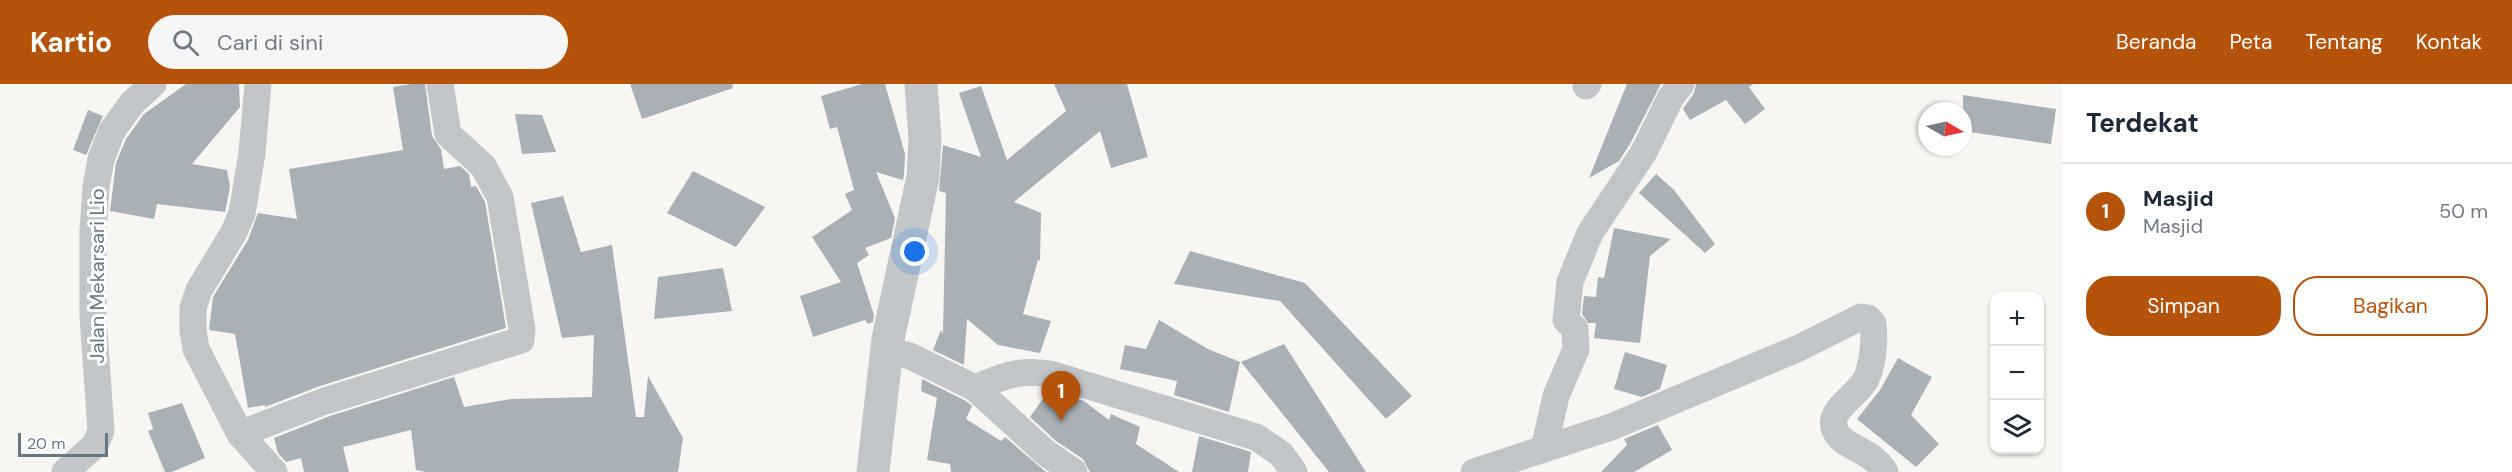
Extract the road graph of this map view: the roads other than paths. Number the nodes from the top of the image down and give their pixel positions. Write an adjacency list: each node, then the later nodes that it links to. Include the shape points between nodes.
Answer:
1 (153, 84): 10 (street, Jalan Mekarsari Lio, via 132,103 100,159 93,231 93,306 102,431 95,445)
2 (258, 84): 8 (street, via 242,213 193,308 196,349)
3 (440, 84): 8 (street, via 448,134 483,166 500,197 521,340 325,400)
4 (921, 84): 6 (street, via 925,139 922,177)
5 (1681, 84): 9 (street, via 1644,152 1590,233 1570,282 1566,320 1575,329 1576,349 1556,396)
6 (887, 350): 7 (street, via 910,356); 12 (street)
7 (975, 388): 13 (street, via 1046,453); 14 (street, via 1011,373 1050,374 1256,437 1281,454)
8 (240, 434): 11 (street)
9 (1544, 449): 15 (street); 16 (street, via 1611,427 1865,317 1874,328 1869,372 1859,390 1836,412 1833,425 1837,434 1868,453)
10 (65, 472)
11 (274, 472)
12 (873, 472)
13 (1074, 472)
14 (1294, 472)
15 (1474, 472)
16 (1885, 472)

